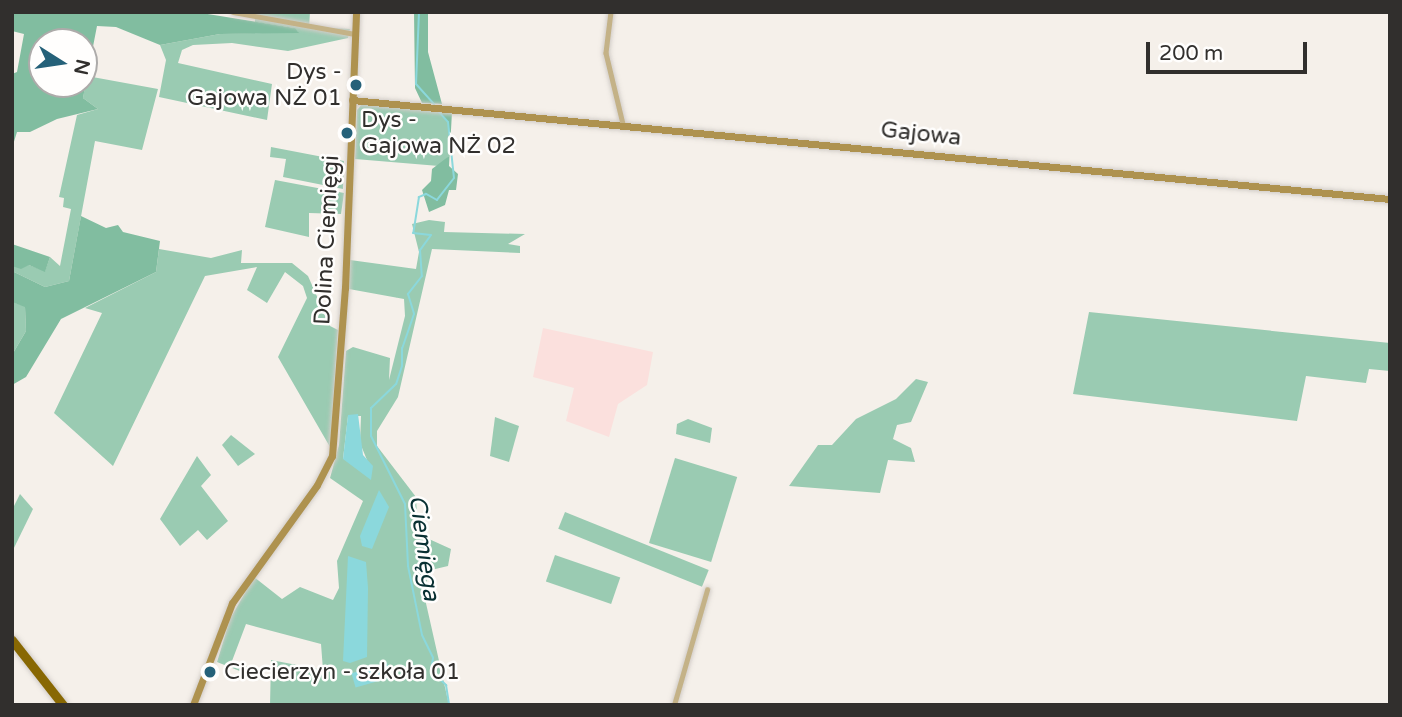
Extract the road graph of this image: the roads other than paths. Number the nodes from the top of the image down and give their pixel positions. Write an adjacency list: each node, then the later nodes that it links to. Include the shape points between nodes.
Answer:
1 (233, 12): 4 (street)
2 (356, 12): 4 (street, Dolina Ciemięgi)
3 (611, 12): 6 (street, via 606,53)
4 (355, 34): 5 (street, Dolina Ciemięgi)
5 (352, 100): 6 (street, Gajowa); 11 (street, Dolina Ciemięgi, via 342,343 329,465 232,603)
6 (623, 124): 7 (street, Gajowa)
7 (1390, 199)
8 (707, 590): 12 (street)
9 (12, 640): 10 (highway)
10 (63, 705)
11 (193, 705)
12 (674, 705)

